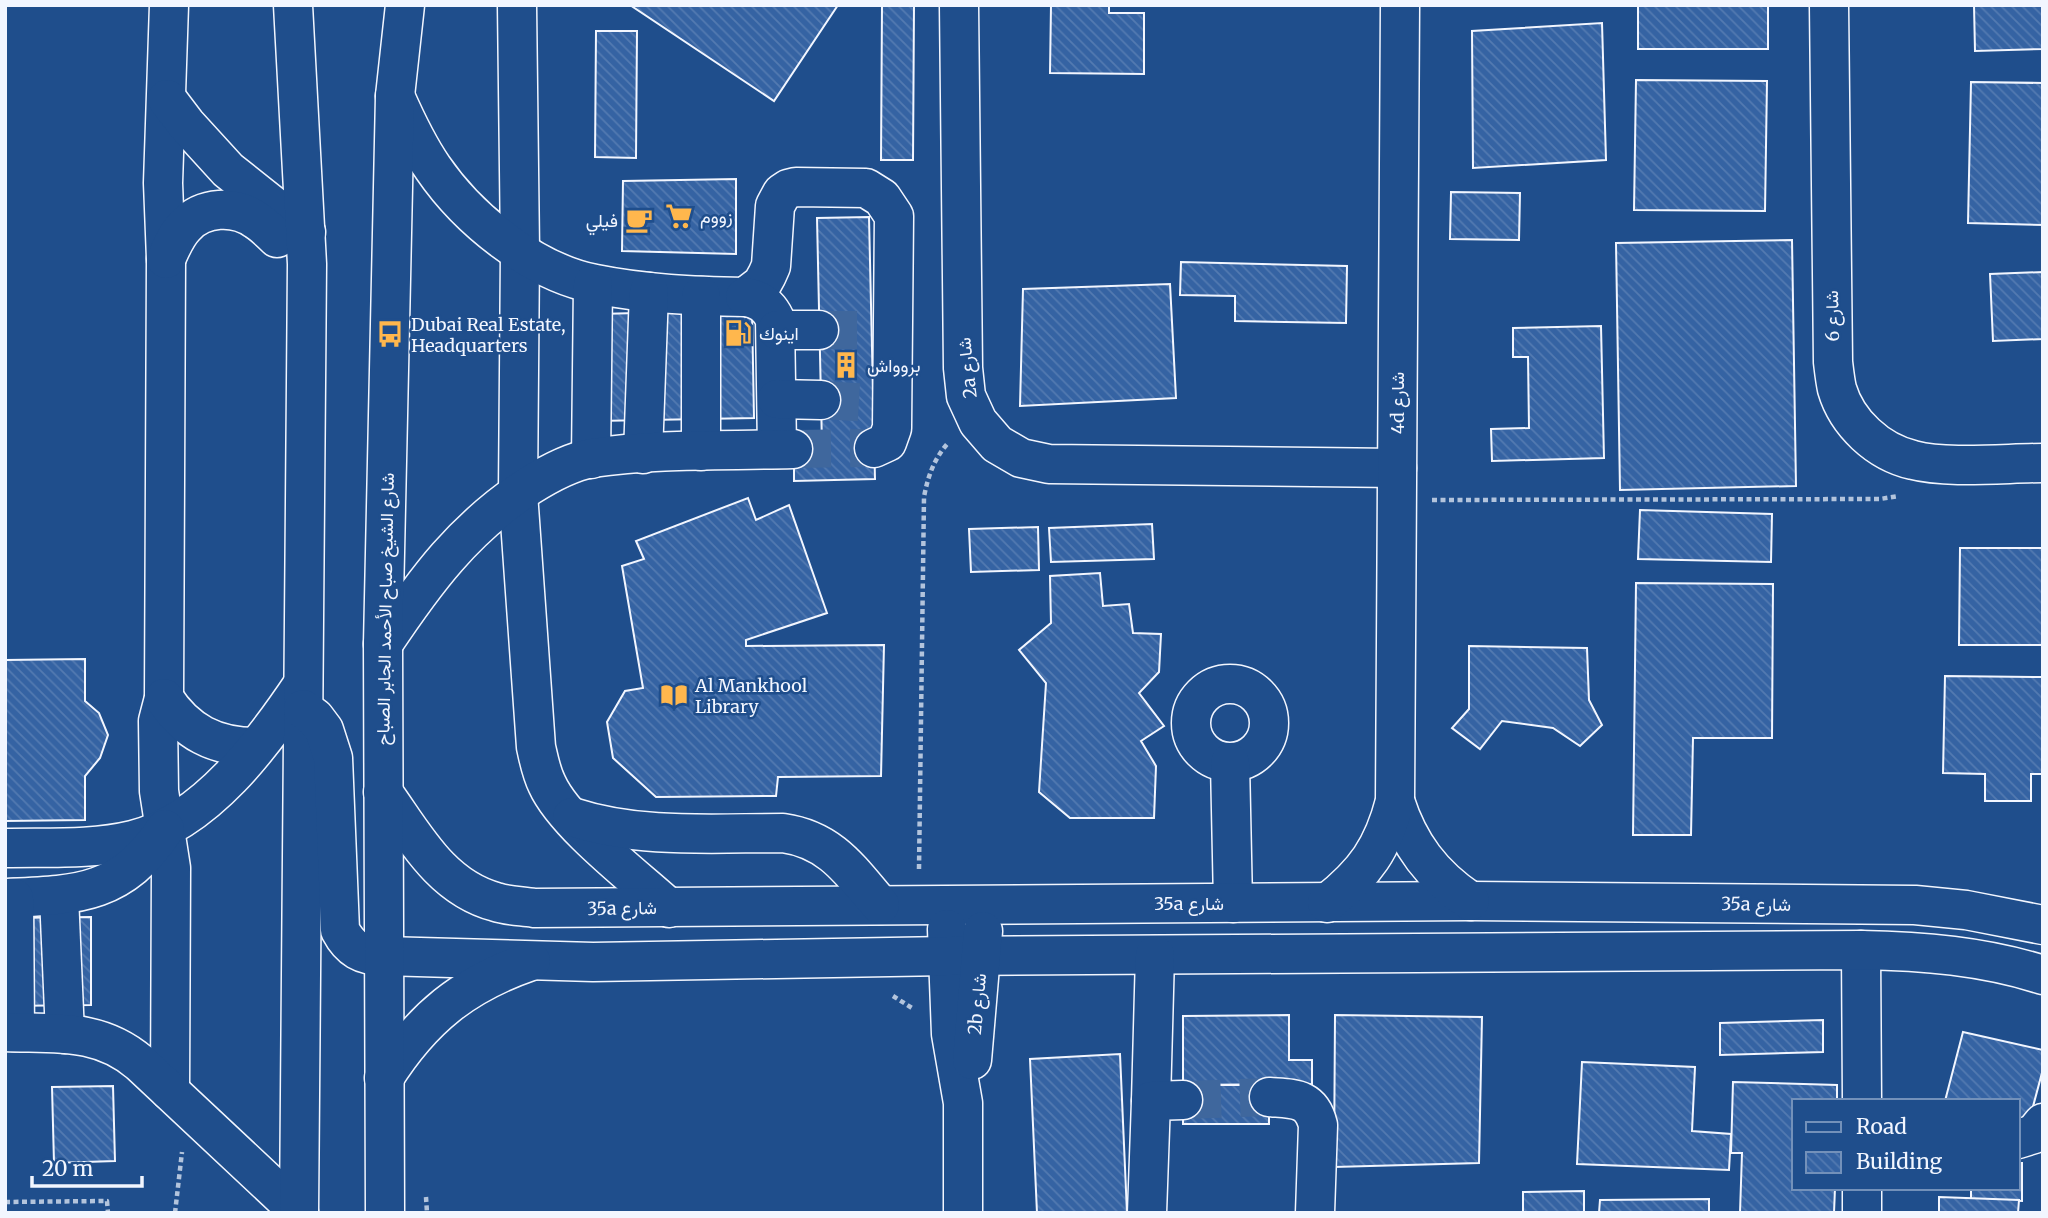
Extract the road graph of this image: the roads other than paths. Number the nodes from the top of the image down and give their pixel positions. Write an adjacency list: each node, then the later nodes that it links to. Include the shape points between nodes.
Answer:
1 (169, 5): 9 (street)
2 (293, 5): 10 (street)
3 (405, 5): 8 (street, شارع الشيخ صباح الأحمد الجابر الصباح)
4 (517, 5): 11 (street)
5 (960, 5): 26 (street, 2a شارع, via 963,368 966,396 978,422 997,444 1021,458 1049,464)
6 (1400, 5): 26 (street, 4d شارع)
7 (1829, 5): 25 (street, شارع 6, via 1837,388 1866,435 1888,451 1941,464)
8 (396, 96): 11 (street, via 412,134 441,179 487,227); 28 (street, شارع الشيخ صباح الأحمد الجابر الصباح)
9 (167, 99): 10 (street, via 228,170); 12 (street)
10 (307, 248): 12 (street, via 239,211 221,209 202,213 186,224); 29 (street)
11 (520, 251): 13 (street); 27 (street)
12 (166, 259): 30 (street)
13 (593, 284): 14 (street); 24 (street)
14 (649, 292): 15 (street); 23 (street)
15 (701, 296): 16 (street); 22 (street)
16 (745, 297): 17 (street, via 755,298 771,310); 21 (street, via 762,284 771,265 775,206 782,193 796,187 866,188 883,198 894,216 882,331 883,403 891,436)
17 (777, 330): 18 (street); 19 (street)
18 (819, 330)
19 (777, 399): 20 (street); 22 (street, via 785,449)
20 (821, 400)
21 (874, 448)
22 (701, 451): 23 (street)
23 (643, 454): 24 (street)
24 (591, 459): 27 (street, via 553,472)
25 (2043, 463)
26 (1396, 484): 34 (street, 4d شارع)
27 (518, 493): 28 (street, via 444,558); 35 (street, via 536,747 547,785)
28 (383, 644): 33 (street, شارع الشيخ صباح الأحمد الجابر الصباح)
29 (303, 696): 31 (street); 50 (street, via 324,730 333,758 340,930 357,951); 63 (street)
30 (164, 698): 31 (street, via 174,714 202,737 220,744); 36 (street, via 158,721 159,791)
31 (256, 747): 36 (street, via 216,791)
32 (1230, 763): 41 (street)
33 (383, 792): 46 (street, 35a شارع, via 428,858 470,892 534,908); 50 (street, شارع الشيخ صباح الأحمد الجابر الصباح)
34 (1395, 801): 40 (street, 4d شارع, via 1403,825 1430,869); 42 (street, 4d شارع, via 1378,848 1364,869)
35 (572, 817): 43 (street, via 645,832 801,836 833,853); 46 (street)
36 (166, 827): 37 (street, via 102,845); 38 (street, via 122,876); 57 (street, via 171,868)
37 (5, 848)
38 (59, 896): 39 (street); 55 (street)
39 (10, 898): 54 (street)
40 (1470, 901): 42 (street, 35a شارع); 47 (street, 35a شارع, via 1915,905)
41 (1233, 903): 42 (street, 35a شارع); 45 (street, 35a شارع)
42 (1327, 903)
43 (880, 905): 44 (street, 35a شارع); 46 (street, 35a شارع)
44 (933, 905): 45 (street, 35a شارع); 51 (street, 2b شارع)
45 (986, 905): 51 (street, 2b شارع)
46 (669, 908)
47 (2043, 925)
48 (1861, 950): 49 (street); 53 (street, via 1971,958); 59 (street)
49 (1155, 954): 51 (street); 66 (street, via 1167,1100)
50 (384, 956): 52 (street); 56 (street, شارع الشيخ صباح الأحمد الجابر الصباح)
51 (964, 956): 52 (street); 65 (street, 2b شارع, via 952,1048 963,1103)
52 (531, 961): 56 (street, via 501,971 446,1004 401,1051)
53 (2043, 975)
54 (10, 1032): 55 (street)
55 (65, 1034): 57 (street, via 120,1047)
56 (384, 1078): 64 (street, شارع الشيخ صباح الأحمد الجابر الصباح)
57 (170, 1091): 63 (street)
58 (1269, 1097): 67 (street, via 1301,1100 1316,1115)
59 (1862, 1099)
60 (2043, 1123): 61 (street, via 2034,1134)
61 (2020, 1138)
62 (1862, 1190): 68 (street)
63 (299, 1212)
64 (385, 1213)
65 (964, 1213)
66 (1147, 1213)
67 (1315, 1213)
68 (1862, 1213)

